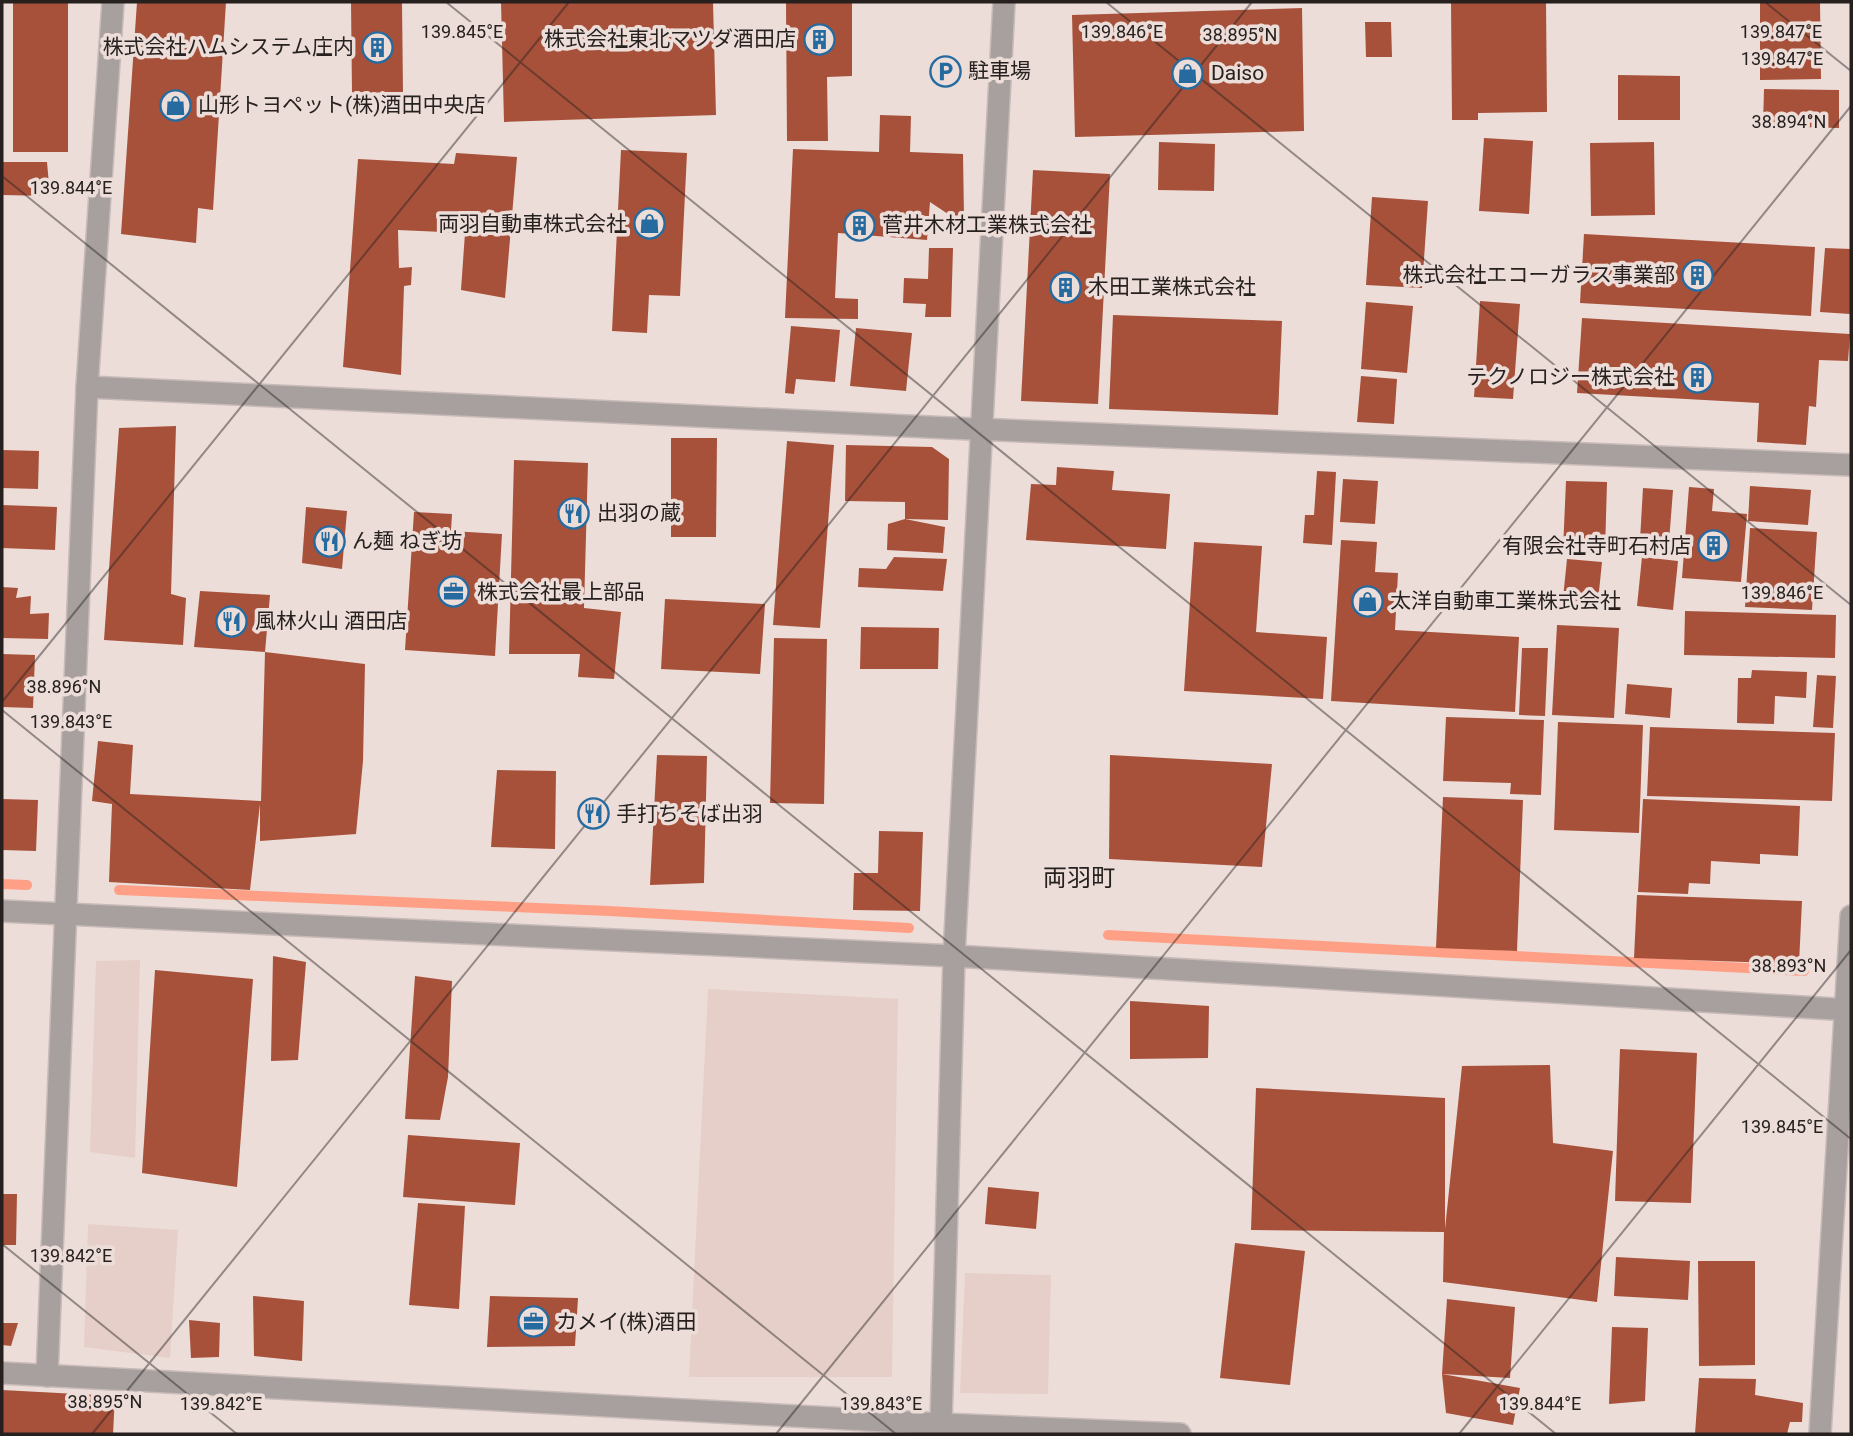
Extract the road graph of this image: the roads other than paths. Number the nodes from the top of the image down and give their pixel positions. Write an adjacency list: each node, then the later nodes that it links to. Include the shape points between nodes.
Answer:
1 (113, 2): 3 (street)
2 (1004, 2): 4 (street)
3 (87, 387): 4 (street); 7 (street)
4 (981, 429): 5 (street); 9 (street)
5 (1851, 465)
6 (2, 911): 7 (street)
7 (67, 914): 9 (street); 12 (street)
8 (1851, 916): 10 (street)
9 (954, 956): 10 (street); 13 (street)
10 (1848, 1010): 15 (street)
11 (2, 1373): 12 (street)
12 (47, 1376): 13 (street)
13 (941, 1424): 14 (street)
14 (1180, 1434)
15 (1820, 1434)

